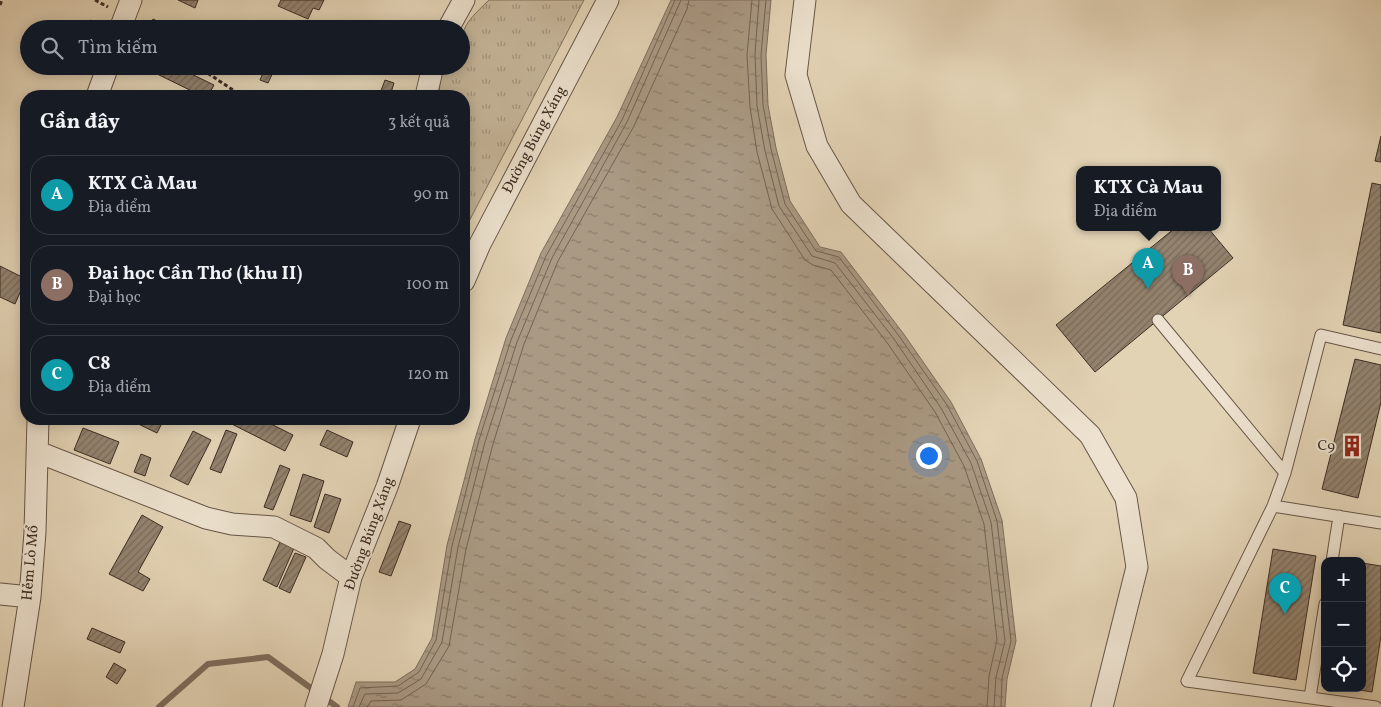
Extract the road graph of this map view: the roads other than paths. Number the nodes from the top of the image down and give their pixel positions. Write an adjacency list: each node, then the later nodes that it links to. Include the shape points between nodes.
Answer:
1 (131, 0): 5 (street)
2 (464, 0): 6 (street)
3 (608, 0): 11 (street, Đường Búng Xáng)
4 (804, 0): 29 (street, via 796,75 817,146 851,204 1090,435 1126,498 1137,567)
5 (123, 20)
6 (453, 20)
7 (105, 75): 9 (street)
8 (431, 75): 10 (street)
9 (99, 90)
10 (427, 90)
11 (470, 265)
12 (1158, 320): 17 (lane)
13 (1381, 349): 17 (lane, via 1322,335)
14 (38, 425): 16 (street, Hẻm Lò Mổ)
15 (408, 425): 22 (street, Đường Búng Xáng)
16 (38, 452): 22 (street, via 206,518 274,528 316,548); 24 (street, Hẻm Lò Mổ)
17 (1285, 473): 18 (lane)
18 (1273, 506): 19 (lane); 26 (lane, via 1187,681)
19 (1339, 516): 20 (lane); 21 (lane)
20 (1381, 523)
21 (1333, 557)
22 (351, 577): 28 (street, Đường Búng Xáng, via 333,654)
23 (0, 594): 24 (street)
24 (30, 597): 27 (street, Hẻm Lò Mổ)
25 (1321, 629): 26 (lane)
26 (1310, 698): 30 (lane)
27 (13, 707)
28 (316, 707)
29 (1102, 707)
30 (1376, 707)

